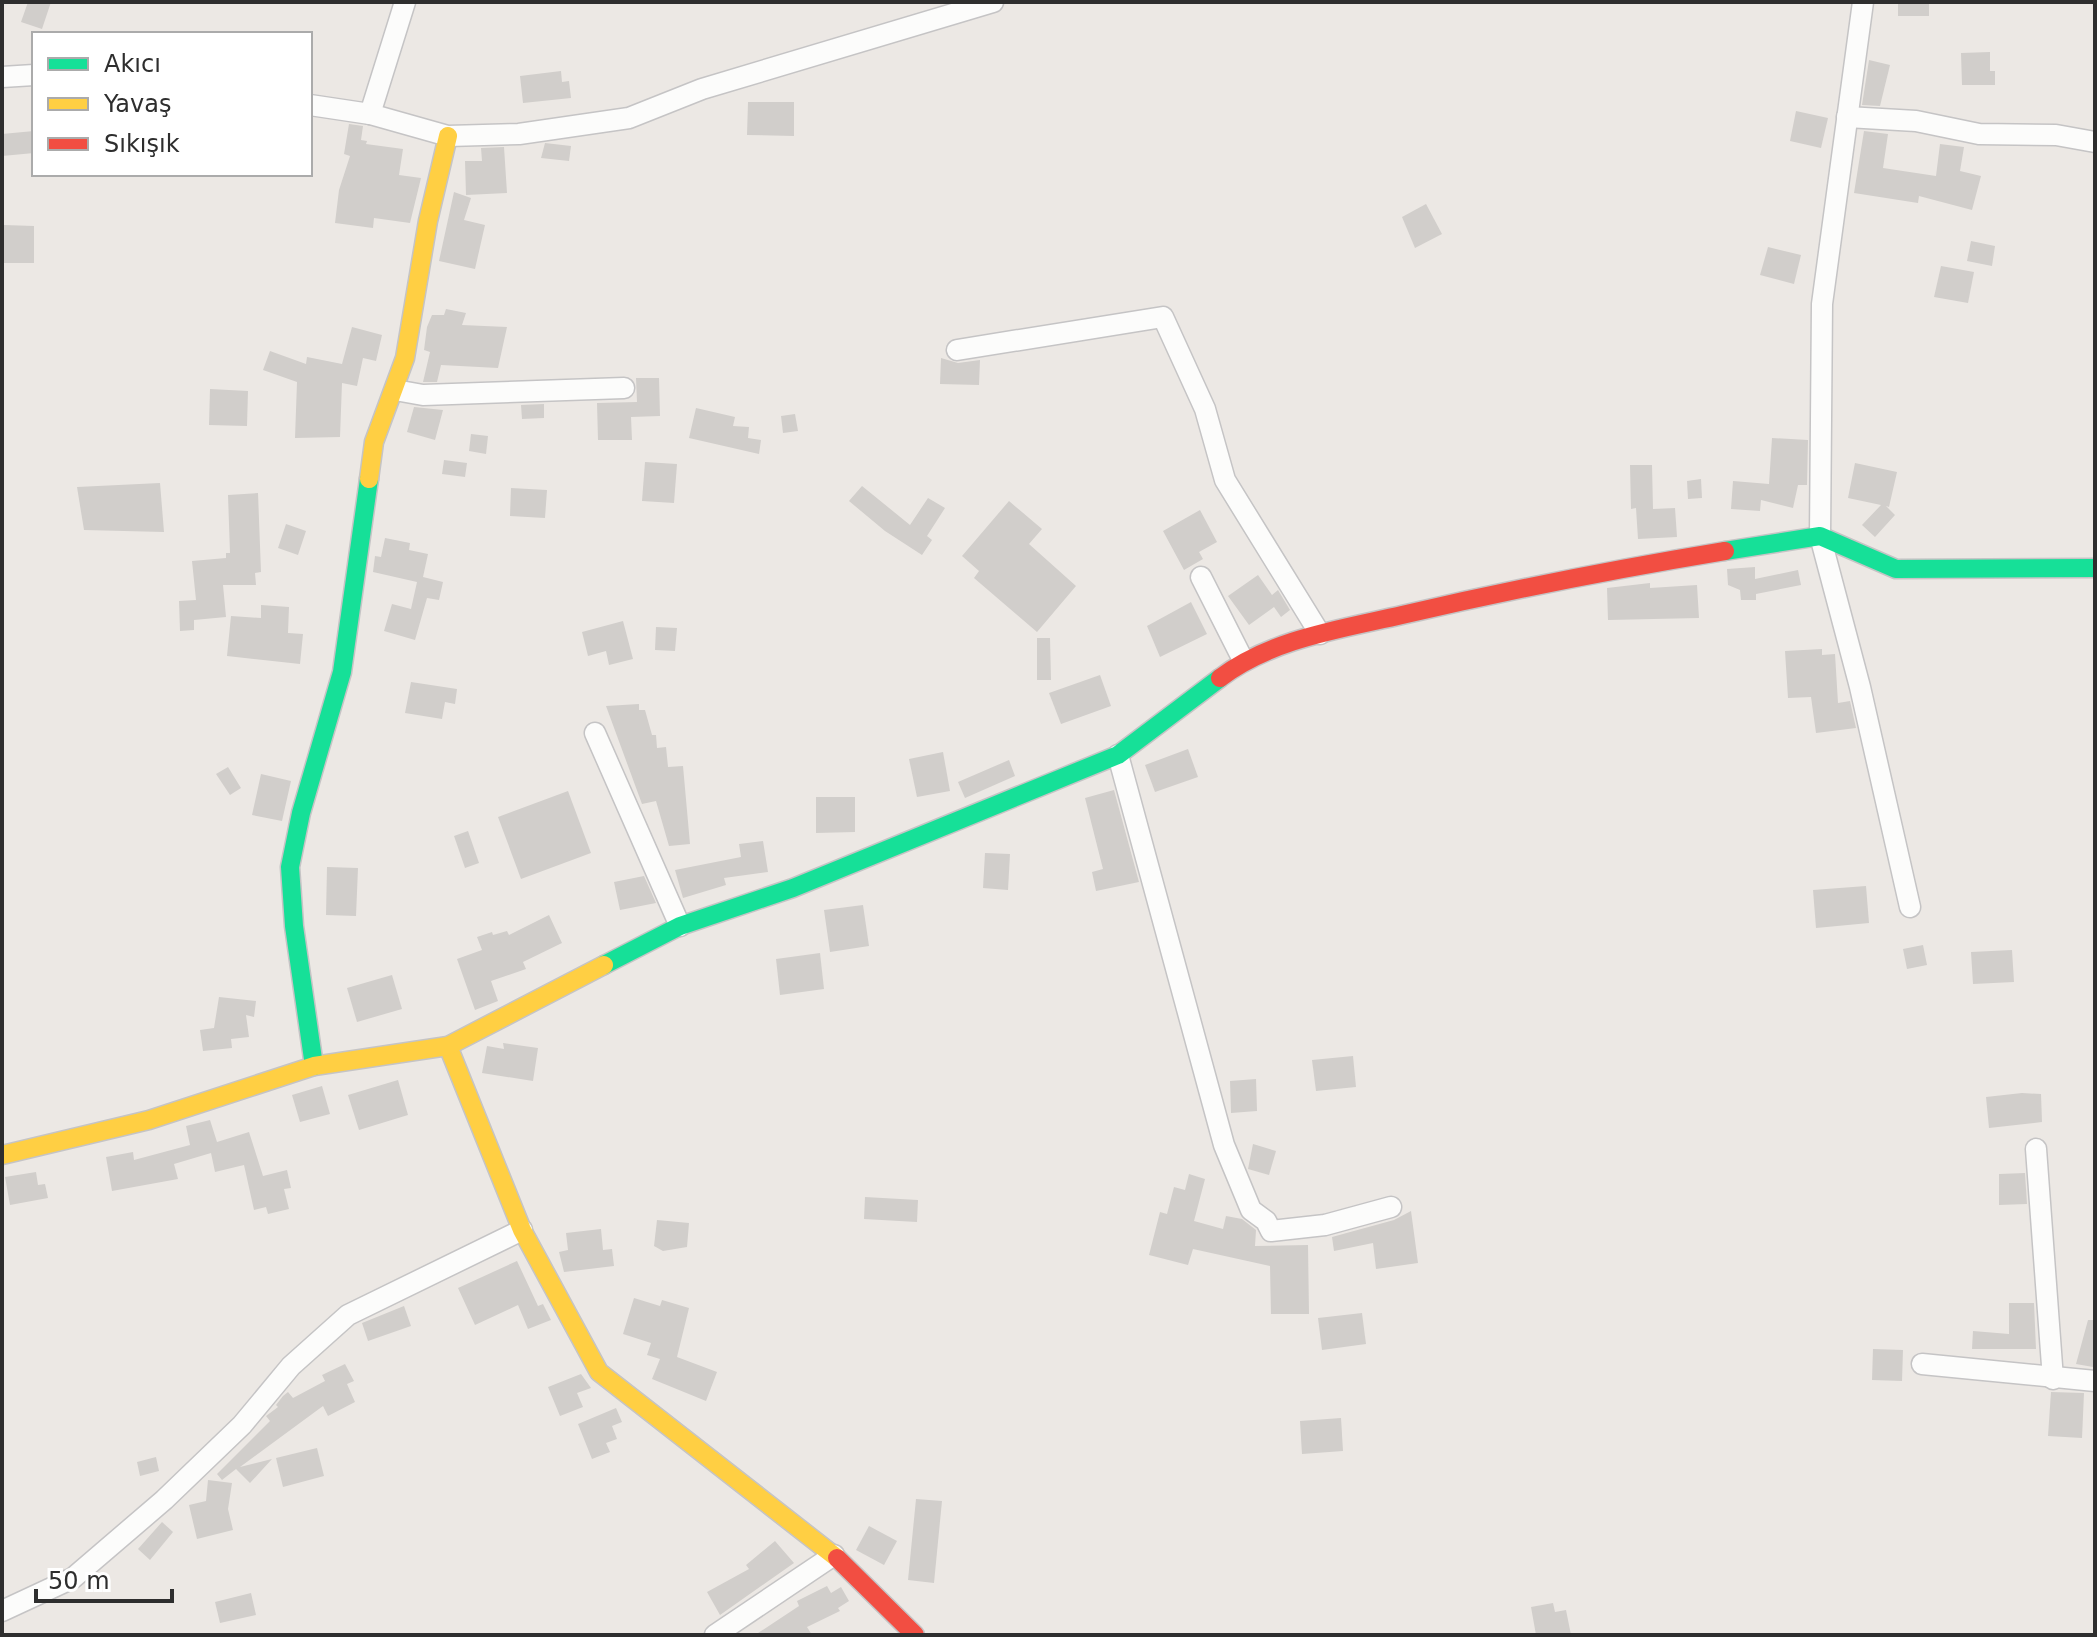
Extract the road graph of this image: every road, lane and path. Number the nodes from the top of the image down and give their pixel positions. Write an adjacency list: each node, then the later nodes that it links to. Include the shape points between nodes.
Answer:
1 (405, 2): 7 (street)
2 (993, 2): 9 (street, via 702,89 629,118 519,134)
3 (1863, 2): 8 (street)
4 (32, 75): 5 (street)
5 (2, 77)
6 (312, 105): 7 (street)
7 (370, 114): 9 (street)
8 (1847, 117): 10 (street); 14 (street, via 1822,304)
9 (448, 136): 13 (street)
10 (2095, 142)
11 (957, 350): 17 (street, via 1163,317 1205,409 1225,480)
12 (624, 388): 13 (street, via 423,395)
13 (395, 390): 24 (street, via 374,442 342,672 290,867)
14 (1820, 536): 15 (street, via 1896,569); 17 (street, via 1560,578); 21 (street)
15 (2095, 568)
16 (1201, 577): 18 (street)
17 (1320, 634): 18 (street)
18 (1243, 660): 20 (street)
19 (595, 733): 22 (street)
20 (1118, 755): 22 (street, via 793,888); 27 (street, via 1224,1145 1251,1210 1271,1231 1325,1225)
21 (1910, 907)
22 (680, 926): 23 (street)
23 (448, 1046): 24 (street); 28 (street)
24 (314, 1066): 26 (street, via 149,1120)
25 (2036, 1149): 30 (street)
26 (2, 1155)
27 (1391, 1207)
28 (522, 1230): 32 (street, via 599,1372); 33 (street, via 348,1315 141,1520 73,1578)
29 (1922, 1364): 30 (street)
30 (2053, 1379): 31 (street)
31 (2095, 1381)
32 (834, 1555): 34 (street); 35 (street)
33 (2, 1611)
34 (715, 1635)
35 (915, 1635)

